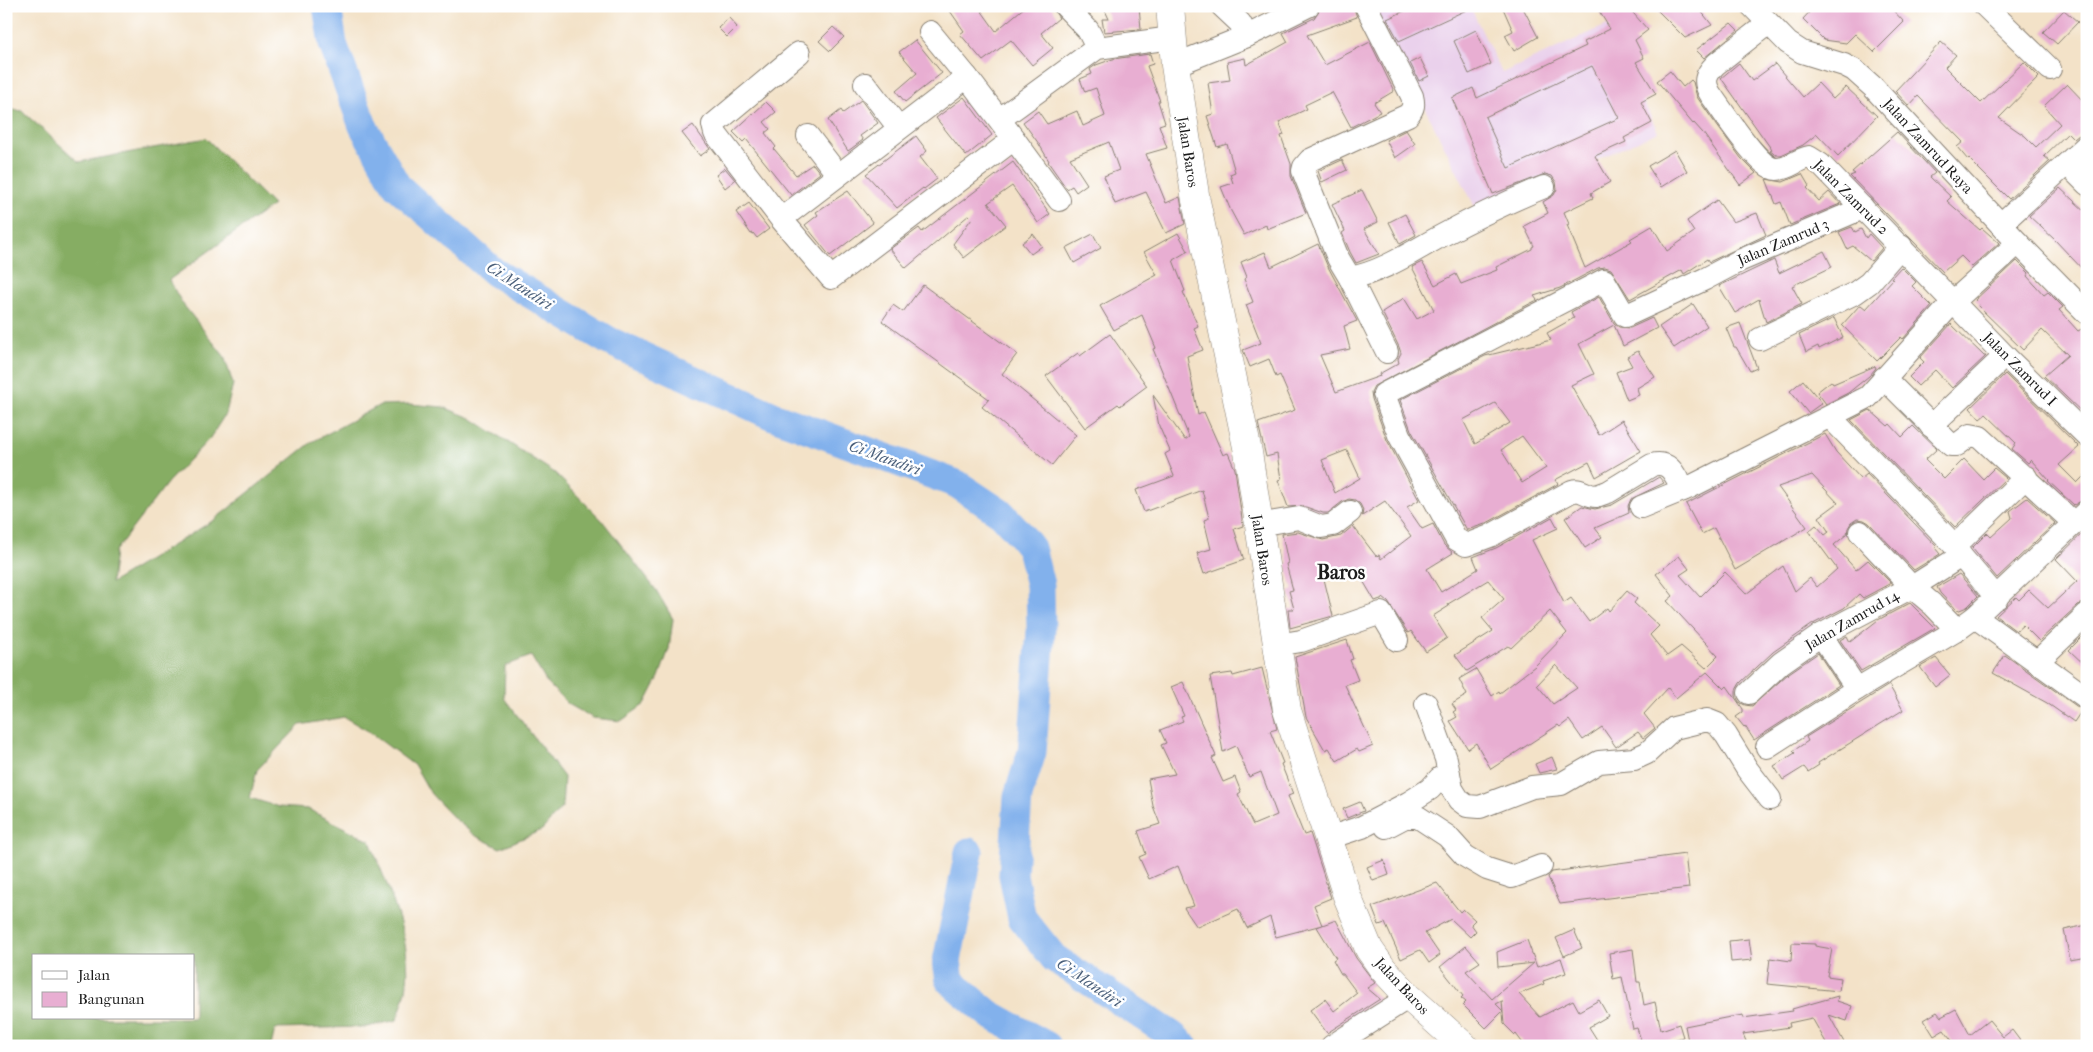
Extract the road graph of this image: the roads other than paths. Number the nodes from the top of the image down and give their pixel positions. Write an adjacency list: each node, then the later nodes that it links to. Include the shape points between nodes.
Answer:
1 (1065, 6): 12 (street, via 1088,30)
2 (1170, 6): 11 (main road, Jalan Baros)
3 (1222, 6): 10 (street, via 1240,23)
4 (1308, 6): 10 (street)
5 (1366, 6): 33 (street, via 1414,103 1408,115 1310,160 1304,167 1338,258)
6 (1752, 6): 8 (street, Jalan Zamrud Raya)
7 (1985, 6): 15 (street)
8 (1767, 24): 28 (street, Jalan Zamrud 2, via 1710,70 1705,79 1707,88 1763,164 1776,169 1786,168 1805,157 1814,158); 30 (street, Jalan Zamrud Raya, via 1802,52 1854,70)
9 (930, 32): 16 (street)
10 (1247, 36): 14 (street)
11 (1172, 38): 12 (street); 14 (main road, Jalan Baros)
12 (1097, 48): 18 (street)
13 (799, 53): 29 (street, via 713,124 715,133)
14 (1175, 65): 48 (main road, Jalan Baros, via 1196,202 1248,452)
15 (2050, 69)
16 (967, 77): 18 (street); 19 (street)
17 (865, 84): 19 (street)
18 (1000, 119): 21 (street)
19 (900, 128): 24 (street)
20 (808, 136): 24 (street)
21 (1014, 139): 27 (street); 29 (street, via 832,278)
22 (2087, 145): 23 (street)
23 (2067, 164): 25 (street); 30 (street)
24 (838, 175): 29 (street)
25 (2087, 184)
26 (1544, 187): 33 (street, via 1381,268)
27 (1058, 200)
28 (1862, 208): 32 (street, Jalan Zamrud 2); 44 (street, Jalan Zamrud 3, via 1749,256 1625,316 1604,280 1384,394 1403,444 1456,540 1463,544 1490,536 1572,491 1600,495 1660,463 1672,470)
29 (781, 219)
30 (2001, 224): 31 (street, Jalan Zamrud Raya)
31 (2018, 243): 34 (street); 35 (street, Jalan Zamrud Raya)
32 (1901, 246): 34 (street, Jalan Zamrud 2); 36 (street, via 1869,283 1855,293)
33 (1350, 278): 37 (street)
34 (1954, 301): 38 (street, Jalan Zamrud I); 39 (street)
35 (2087, 313)
36 (1760, 340)
37 (1387, 352)
38 (2005, 356): 41 (street); 42 (street, Jalan Zamrud I)
39 (1884, 378): 40 (street, via 1868,397); 41 (street)
40 (1830, 417): 44 (street); 50 (street)
41 (1931, 426): 43 (street, via 1952,446 1976,434)
42 (2087, 436)
43 (2026, 477): 47 (street); 50 (street, Jalan Zamrud 14)
44 (1683, 490): 45 (street)
45 (1641, 507)
46 (1350, 512): 48 (street, via 1333,525 1321,527 1298,518)
47 (2080, 517): 52 (street)
48 (1258, 525): 57 (main road, Jalan Baros)
49 (1860, 532): 51 (street)
50 (1958, 551): 51 (street, Jalan Zamrud 14); 52 (street)
51 (1912, 587): 54 (street, via 1932,604); 55 (street, Jalan Zamrud 14)
52 (1997, 598): 54 (street)
53 (2087, 614): 58 (street)
54 (1966, 624): 58 (street); 59 (street)
55 (1821, 635): 59 (street); 60 (street, Jalan Zamrud 14, via 1780,663)
56 (1397, 640): 57 (street, via 1381,613 1301,642)
57 (1277, 645): 66 (main road, Jalan Baros, via 1287,710)
58 (2037, 662): 61 (street)
59 (1857, 688): 63 (street)
60 (1749, 693)
61 (2087, 698)
62 (1426, 704): 64 (street)
63 (1767, 746)
64 (1449, 774): 65 (street, via 1452,789 1459,800 1467,806 1480,807 1532,787 1562,784 1599,762 1634,759 1647,753 1674,728 1706,720 1717,724 1726,735); 66 (street, via 1408,802)
65 (1770, 799)
66 (1330, 843): 67 (street, via 1388,827 1404,817 1418,817 1446,836 1465,856 1487,868 1512,877); 68 (main road, Jalan Baros, via 1369,949)
67 (1541, 866)
68 (1409, 997): 69 (street); 70 (main road, Jalan Baros)
69 (1332, 1046)
70 (1464, 1046)

